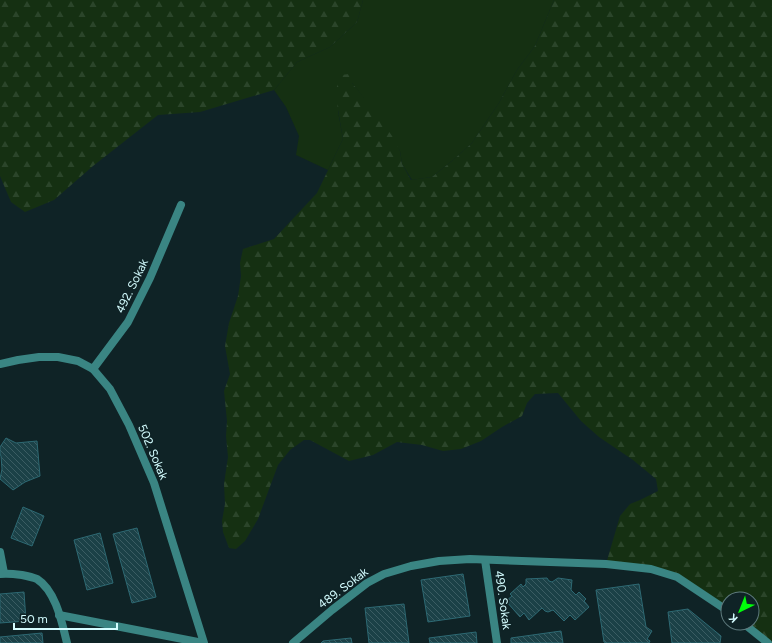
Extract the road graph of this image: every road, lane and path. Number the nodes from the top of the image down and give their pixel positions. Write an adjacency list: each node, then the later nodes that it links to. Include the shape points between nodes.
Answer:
1 (181, 205): 3 (street, 492. Sokak, via 128,322)
2 (0, 364): 3 (street, 502. Sokak, via 39,357 58,357 78,361)
3 (93, 369): 11 (street, 502. Sokak, via 110,389 154,483)
4 (0, 552): 6 (street)
5 (485, 560): 7 (street, 489. Sokak, via 606,564 651,569 677,577); 12 (street, 489. Sokak, via 439,560 384,574 367,583); 13 (street, 490. Sokak)
6 (2, 574): 8 (street, via 30,576 37,580 52,595)
7 (720, 606)
8 (59, 615): 10 (street); 11 (street)
9 (753, 631): 14 (street)
10 (67, 643)
11 (204, 643)
12 (293, 643)
13 (497, 643)
14 (768, 643)

